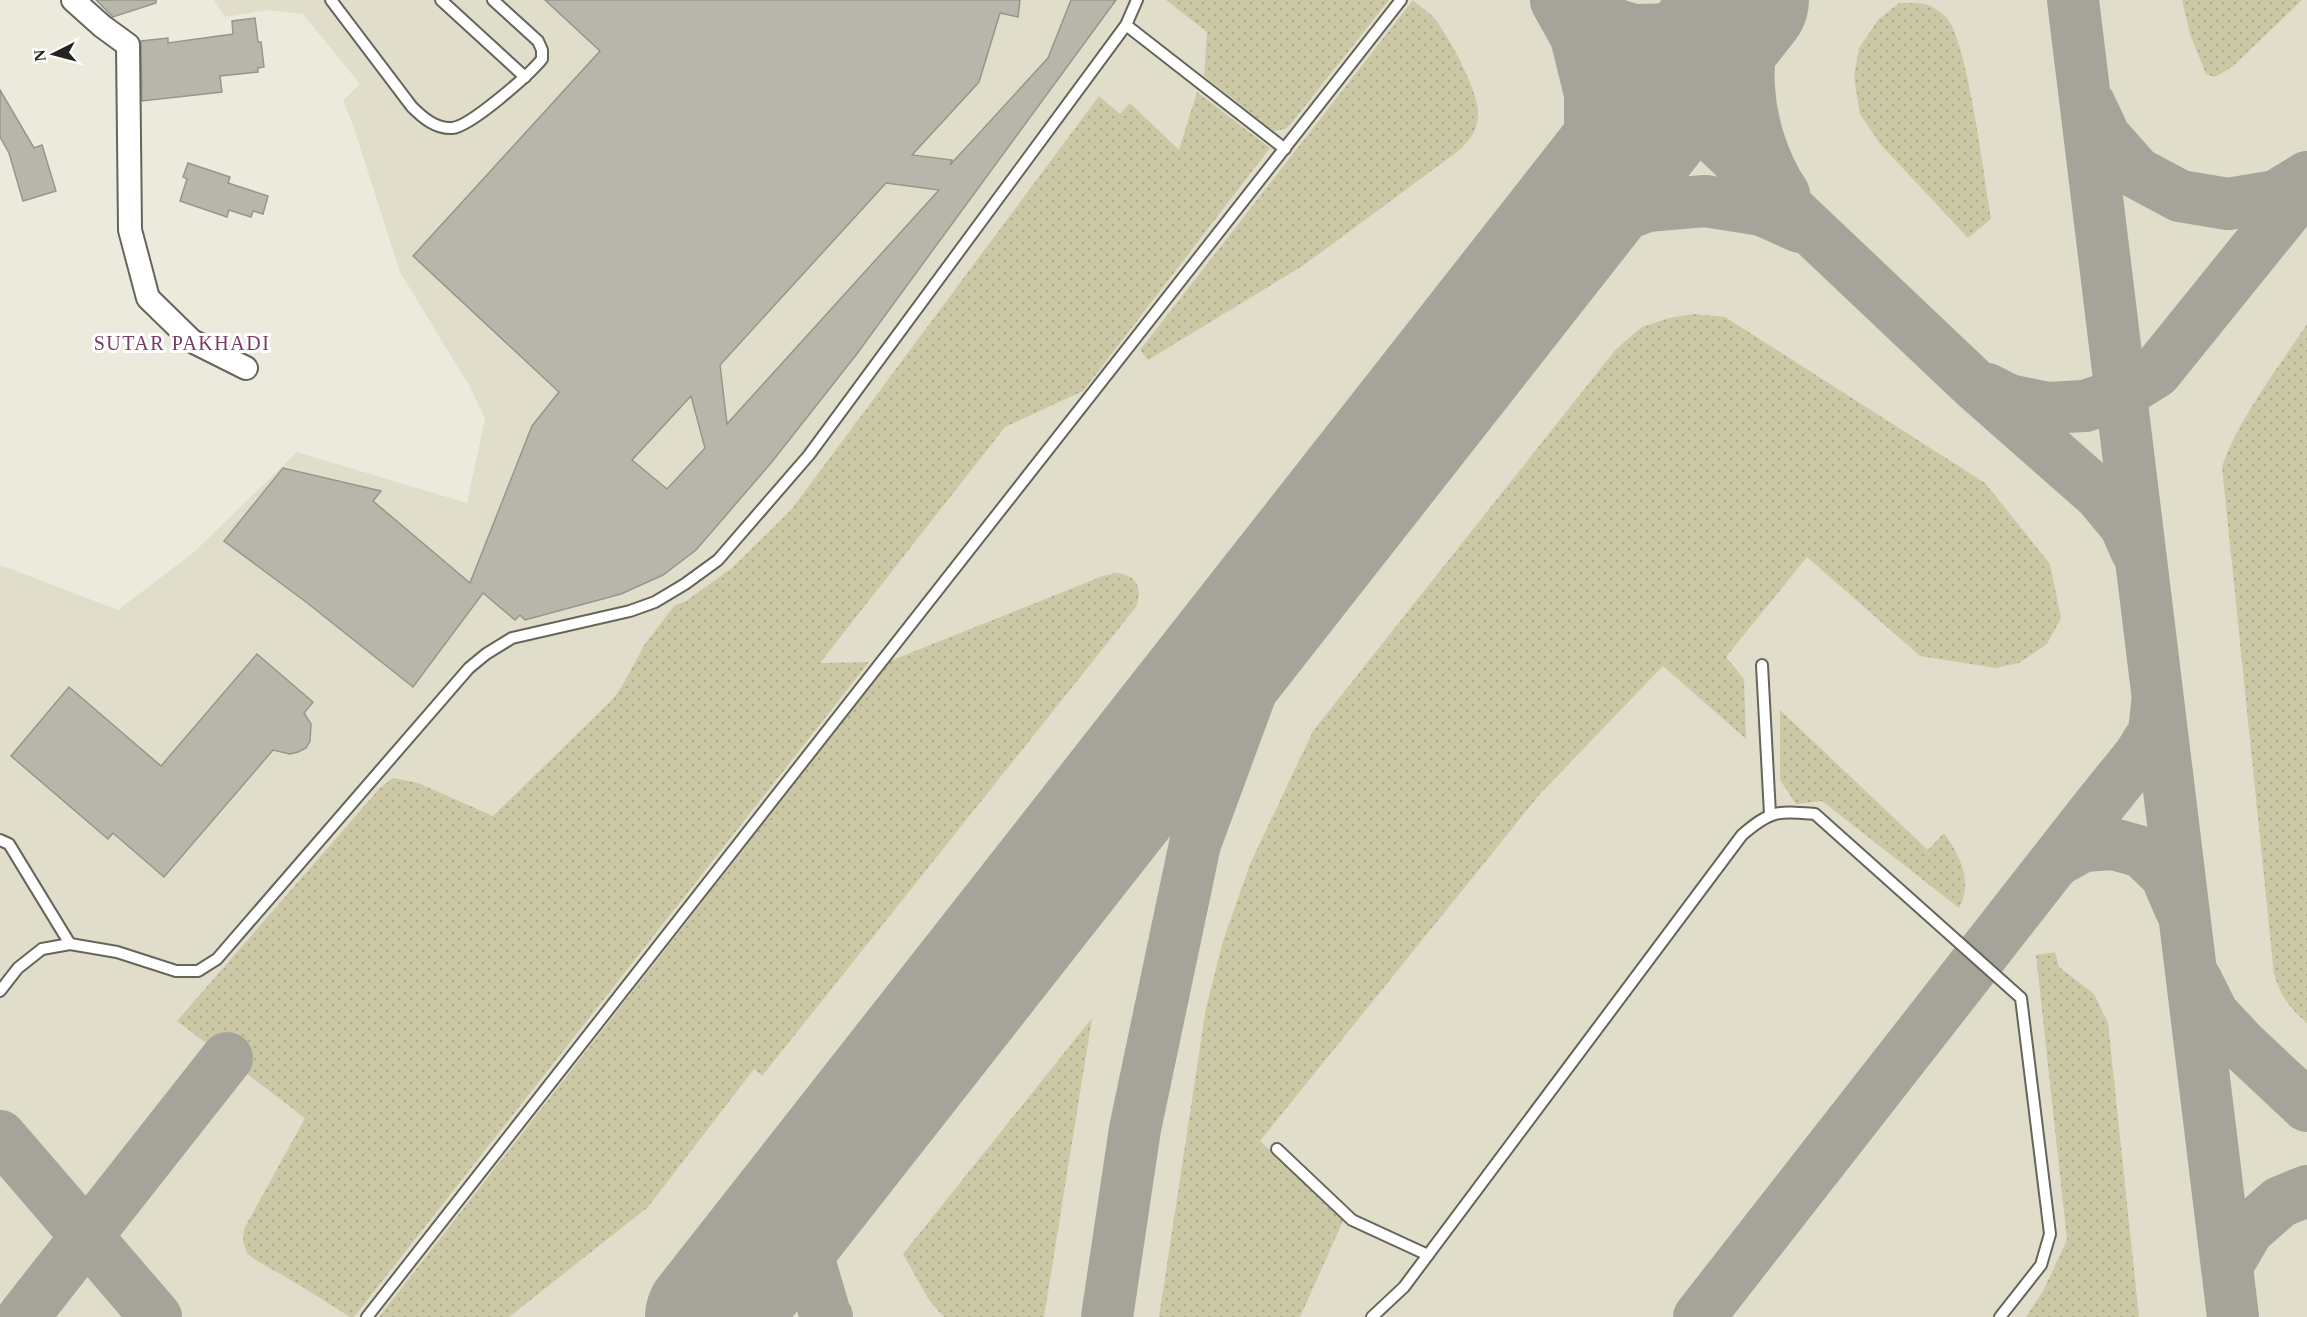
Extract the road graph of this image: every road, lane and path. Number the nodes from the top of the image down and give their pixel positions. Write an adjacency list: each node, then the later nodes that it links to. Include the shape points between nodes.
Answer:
1 (73, 0): 10 (street, via 128,45 130,230 148,298 192,341)
2 (331, 0): 8 (lane, via 412,107 425,120 439,126 453,128 467,122)
3 (441, 0): 8 (lane)
4 (493, 0): 8 (lane, via 538,41 542,50 542,59)
5 (1137, 0): 7 (lane)
6 (1401, 0): 9 (lane)
7 (1126, 25): 9 (lane); 14 (lane, via 809,455 718,560 655,602 512,639 486,654 469,668 216,959 198,971 176,971 117,952)
8 (525, 77)
9 (1285, 149): 18 (lane)
10 (246, 368)
11 (1762, 665): 12 (lane)
12 (1770, 814): 17 (lane, via 1742,835); 20 (lane, via 1815,814 2020,998 2050,1234 2041,1265)
13 (0, 840): 14 (lane, via 9,844)
14 (70, 944): 15 (lane, via 42,949 18,968)
15 (0, 991)
16 (1277, 1149): 17 (lane, via 1353,1220)
17 (1428, 1255): 19 (lane, via 1404,1287)
18 (367, 1317)
19 (1372, 1317)
20 (2000, 1317)

